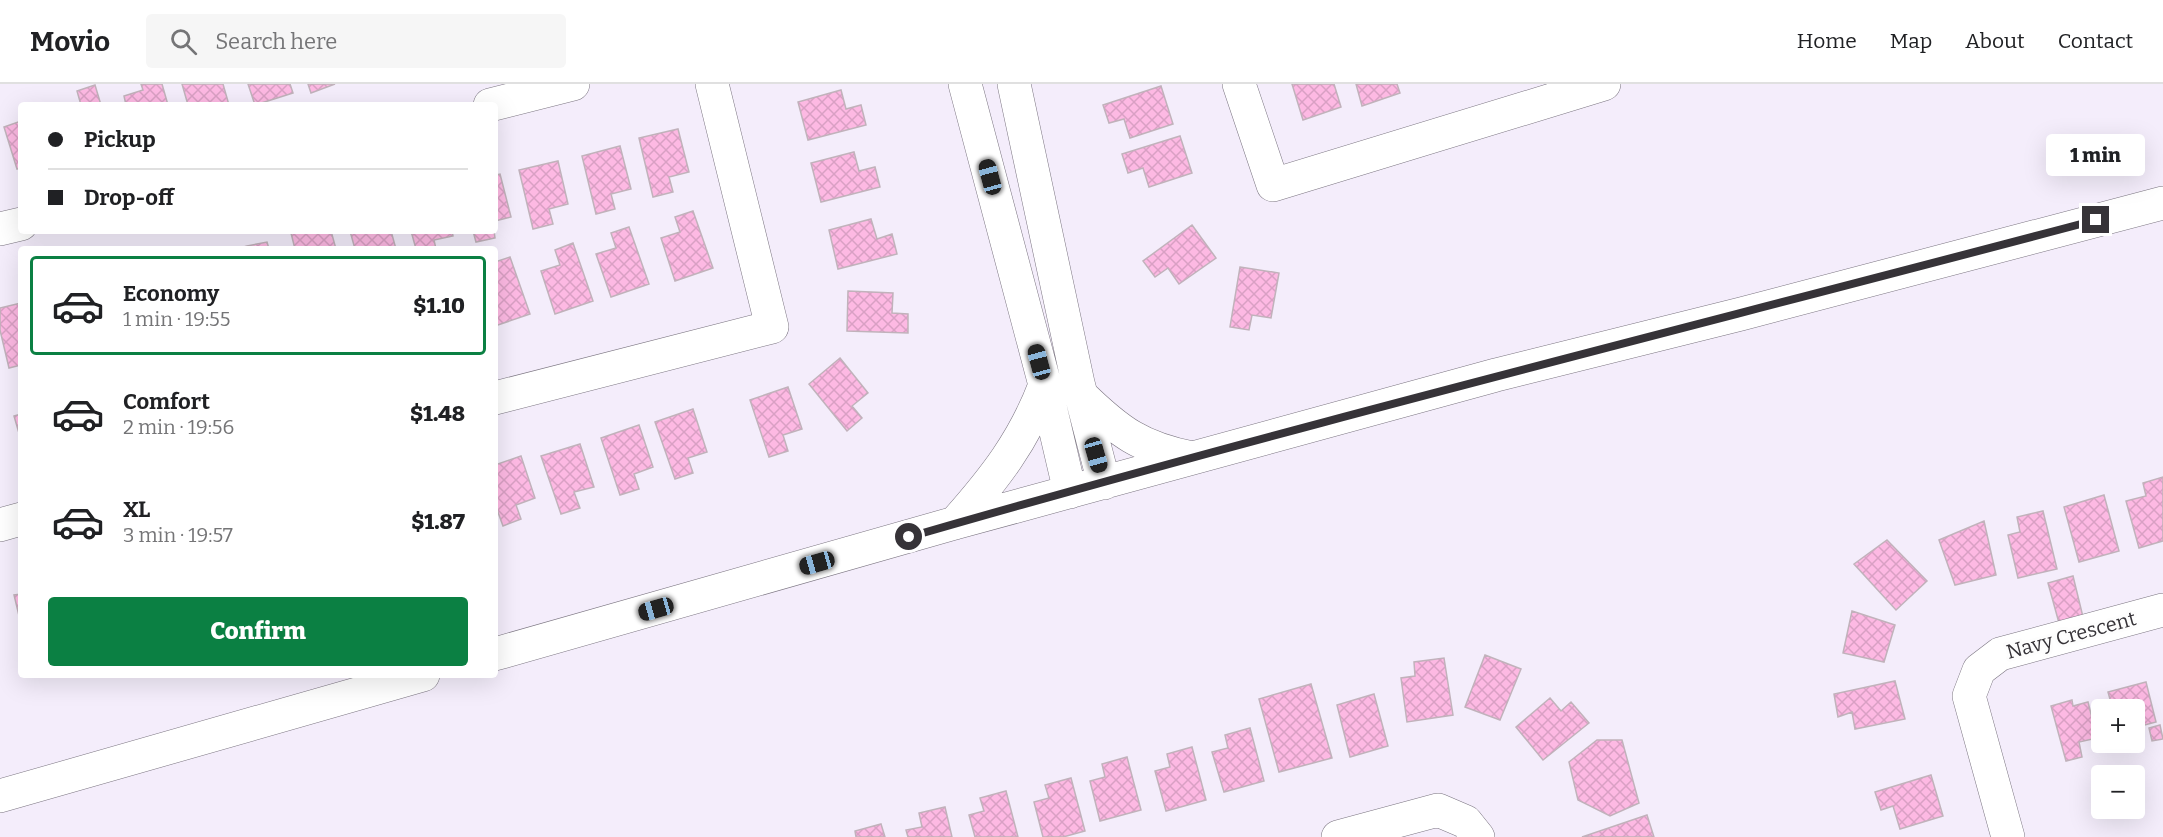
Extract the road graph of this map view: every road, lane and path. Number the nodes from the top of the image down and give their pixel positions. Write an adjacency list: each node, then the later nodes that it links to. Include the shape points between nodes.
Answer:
1 (573, 84): 7 (street)
2 (712, 84): 13 (street, via 772,327)
3 (965, 84): 11 (street)
4 (1014, 84): 12 (street)
5 (1239, 84): 6 (street, via 1273,184)
6 (1604, 84)
7 (498, 103)
8 (2163, 203): 14 (street, via 1496,375)
9 (18, 225): 10 (street)
10 (0, 229)
11 (1045, 386): 16 (street); 18 (street, via 1012,455)
12 (1082, 396): 14 (street, via 1105,419 1142,444); 15 (street)
13 (498, 397)
14 (1193, 458): 15 (street)
15 (1104, 483): 16 (street)
16 (1070, 492): 18 (street)
17 (18, 520): 19 (street)
18 (955, 523): 21 (street)
19 (0, 525)
20 (2163, 610): 26 (street, Navy Crescent, via 2000,654 1979,670 1969,696)
21 (498, 653)
22 (413, 678): 23 (street)
23 (0, 796)
24 (1338, 837): 25 (street, via 1438,810 1466,822)
25 (1478, 837)
26 (2008, 837)

